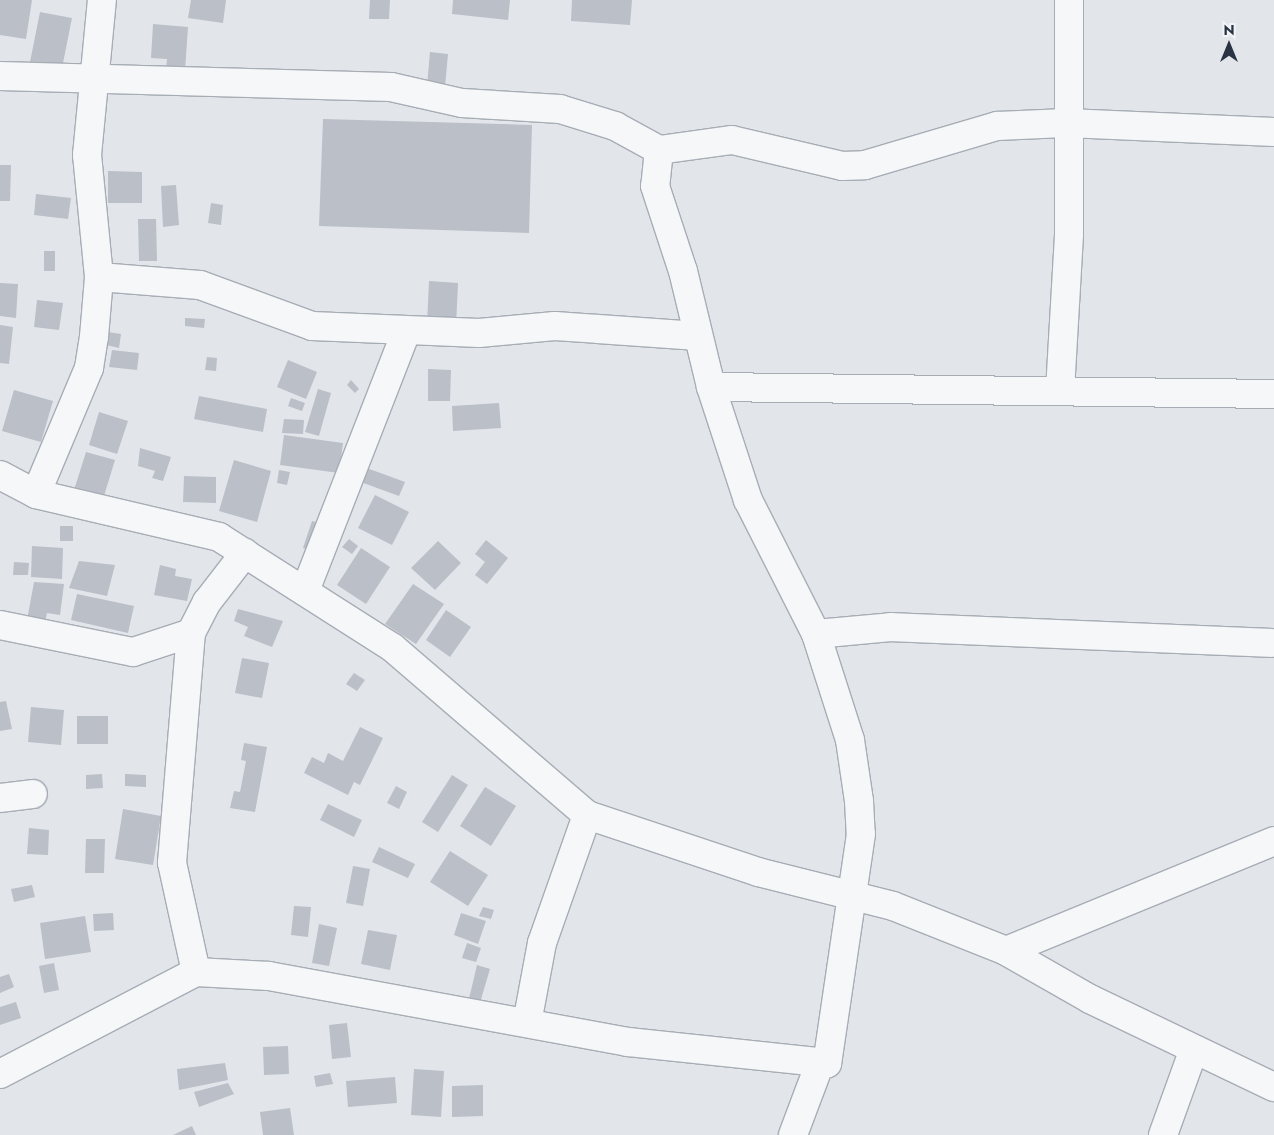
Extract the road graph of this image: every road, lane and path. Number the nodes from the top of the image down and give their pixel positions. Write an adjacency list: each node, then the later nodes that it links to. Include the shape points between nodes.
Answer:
1 (102, 0): 4 (street)
2 (1069, 0): 5 (street)
3 (0, 76): 4 (street)
4 (95, 81): 7 (street, via 390,88 462,103 560,109 615,126); 8 (street, via 88,155)
5 (1067, 123): 6 (street); 7 (street, via 997,126 865,165 842,166 732,140); 12 (street, via 1069,234)
6 (1274, 132)
7 (659, 150): 10 (street, via 655,186 683,271)
8 (99, 277): 9 (street, via 200,285 298,324); 15 (street, via 89,368)
9 (406, 332): 10 (street, via 479,333 555,326); 17 (street)
10 (698, 336): 11 (street)
11 (711, 387): 12 (street); 20 (street, via 748,500)
12 (1060, 390): 13 (street)
13 (1274, 394)
14 (0, 475): 15 (street)
15 (36, 494): 16 (street, via 184,527 219,538)
16 (245, 553): 17 (street); 19 (street, via 207,602)
17 (306, 591): 24 (street, via 393,648)
18 (0, 625): 19 (street, via 133,652)
19 (191, 633): 28 (street, via 172,863)
20 (816, 634): 21 (street, via 891,628); 26 (street, via 850,740 859,801 860,834)
21 (1272, 643)
22 (33, 794): 23 (street)
23 (0, 798)
24 (587, 815): 26 (street, via 758,872); 29 (street, via 542,943)
25 (1274, 842): 27 (street)
26 (851, 896): 27 (street, via 893,906); 31 (street)
27 (1006, 951): 30 (street, via 1090,999)
28 (196, 972): 29 (street, via 269,976); 32 (street)
29 (527, 1023): 31 (street, via 628,1042)
30 (1194, 1049): 33 (street); 35 (street)
31 (827, 1063): 34 (street, via 820,1063)
32 (0, 1074)
33 (1274, 1087)
34 (793, 1135)
35 (1163, 1135)

